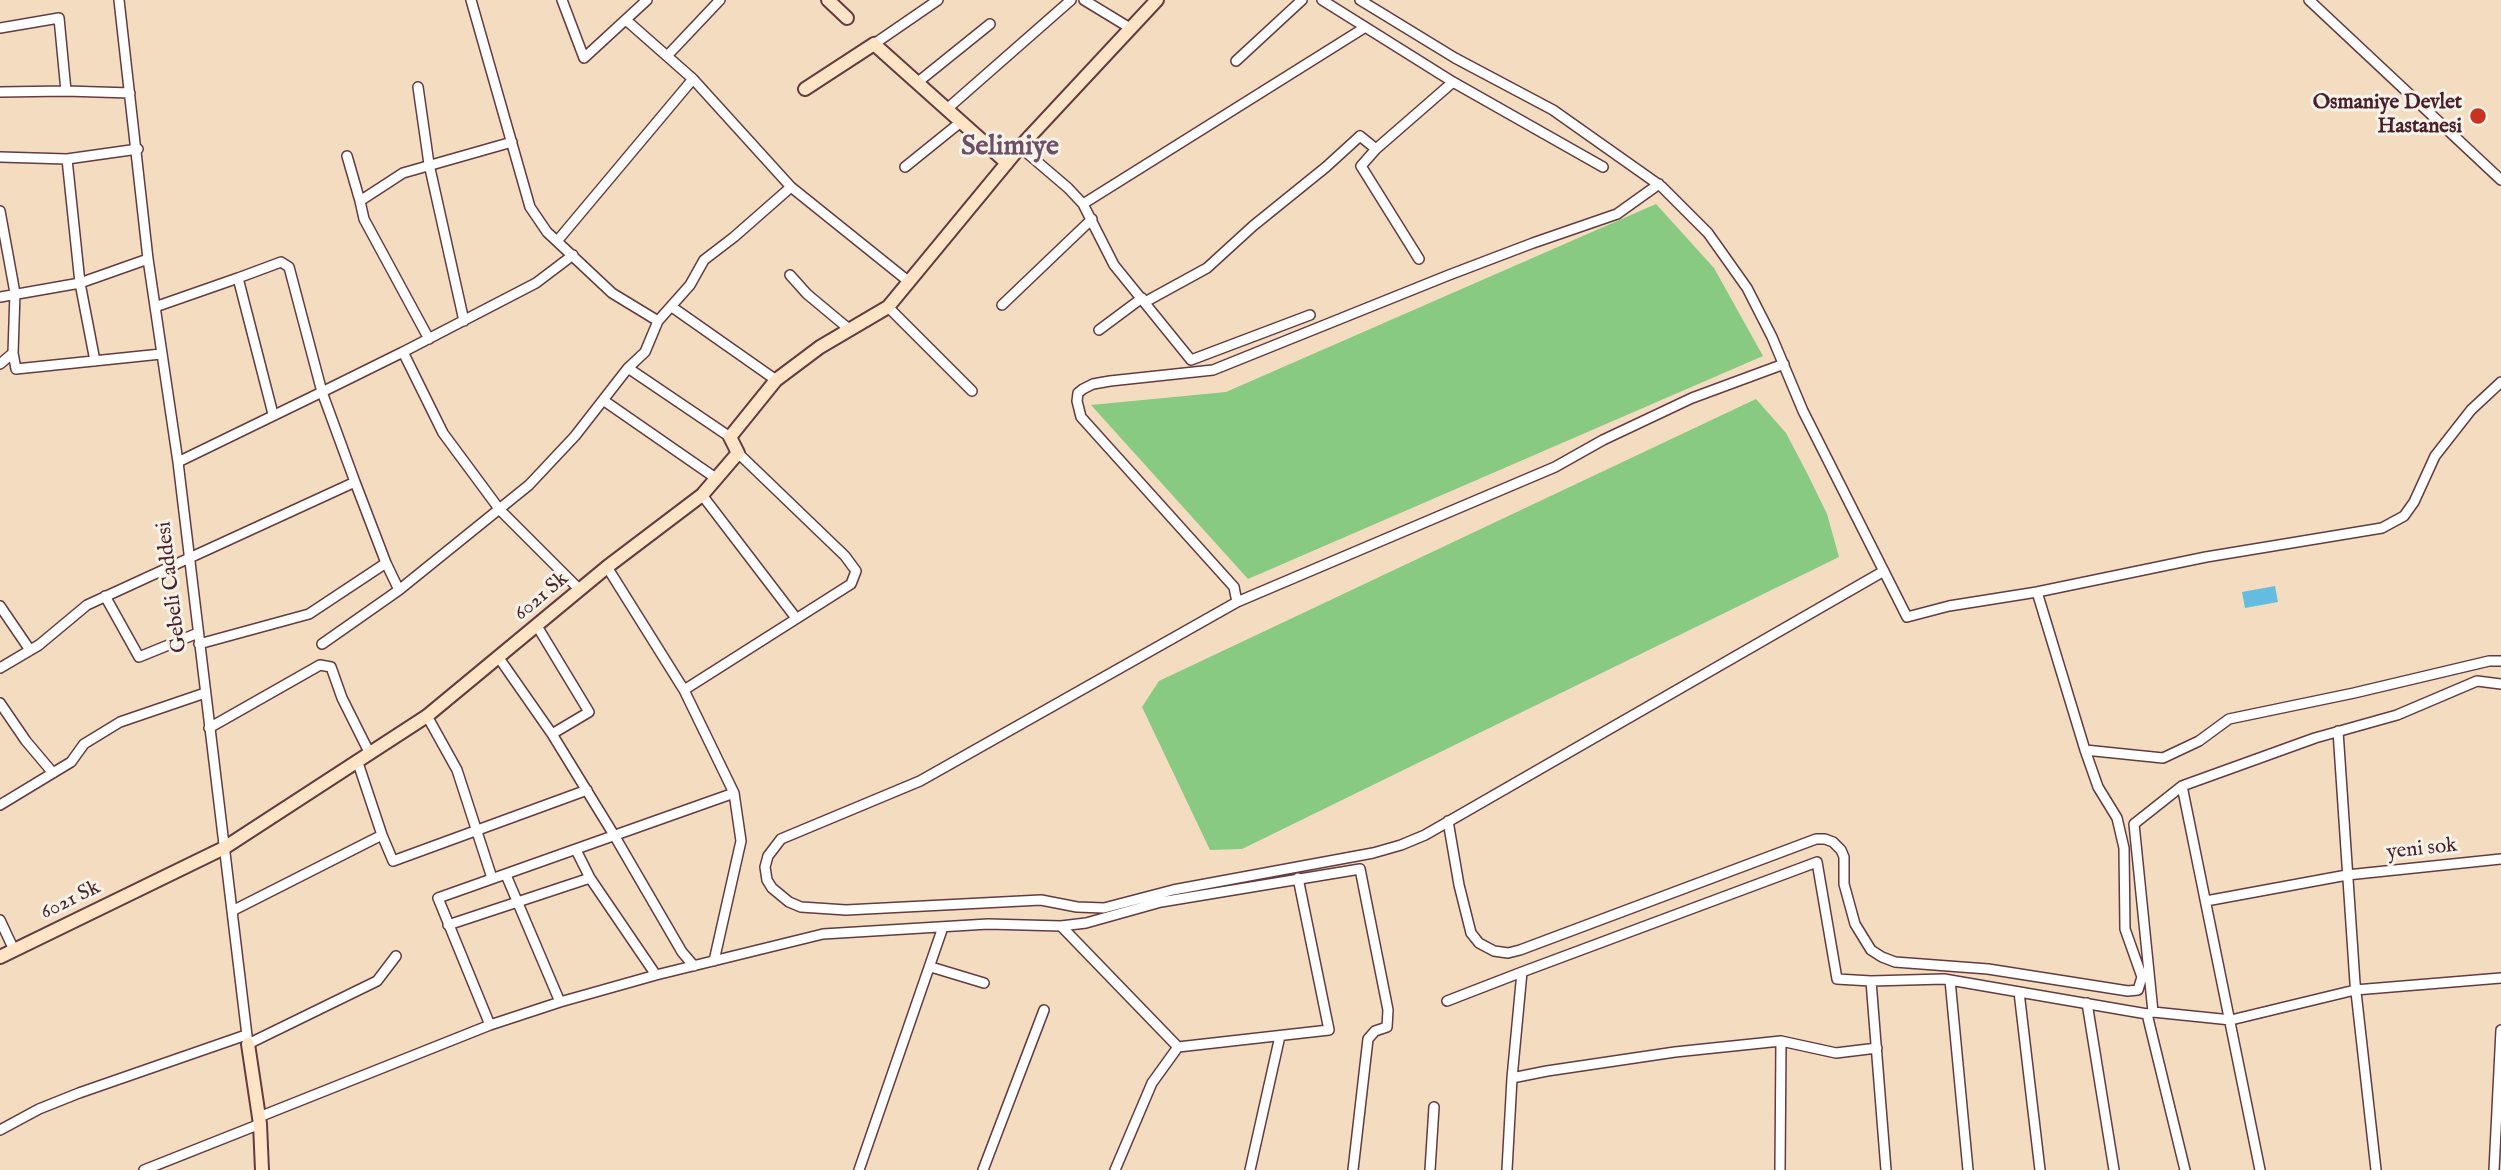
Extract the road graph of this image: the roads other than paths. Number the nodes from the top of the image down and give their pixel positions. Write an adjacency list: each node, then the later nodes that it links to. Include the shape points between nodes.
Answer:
1 (119, 0): 31 (street, Gebeli Caddesi)
2 (471, 0): 34 (street)
3 (562, 0): 16 (street, via 584,58)
4 (647, 0): 16 (street)
5 (720, 0): 22 (street)
6 (828, 0): 15 (street)
7 (937, 0): 21 (street)
8 (1071, 0): 32 (street)
9 (1084, 0): 19 (street)
10 (1157, 0): 19 (street)
11 (1302, 0): 23 (street)
12 (1322, 0): 20 (street)
13 (1360, 0): 46 (street, via 1553,110)
14 (2309, 0): 45 (street)
15 (847, 18)
16 (626, 20): 22 (street)
17 (990, 24): 25 (street)
18 (0, 28): 29 (street, via 59,18)
19 (1130, 28): 35 (street)
20 (1364, 28): 26 (street); 49 (street)
21 (874, 44): 25 (street); 28 (street)
22 (667, 56): 24 (street)
23 (1236, 61)
24 (693, 79): 47 (street); 53 (street)
25 (918, 82): 32 (street)
26 (1452, 82): 37 (street); 44 (street)
27 (418, 87): 42 (street)
28 (805, 89)
29 (66, 90): 30 (street); 31 (street)
30 (0, 92)
31 (130, 93): 36 (street, Gebeli Caddesi)
32 (948, 108): 33 (street)
33 (962, 121): 41 (street); 43 (street)
34 (512, 142): 42 (street); 53 (street, via 530,207)
35 (1020, 147): 41 (street); 49 (street)
36 (138, 149): 40 (street); 55 (street, Gebeli Caddesi)
37 (1376, 149): 56 (street, via 1362,166); 63 (street, via 1360,136 1207,268)
38 (347, 156): 48 (street)
39 (0, 157): 40 (street)
40 (67, 159): 60 (street)
41 (1007, 163): 59 (street)
42 (429, 164): 48 (street, via 403,173); 69 (street)
43 (905, 167)
44 (1603, 167)
45 (2501, 180)
46 (1658, 184): 79 (street, via 1708,233 1738,273); 102 (street, via 1617,214 1449,275 1213,370 1093,384 1079,393 1081,417 1234,587)
47 (791, 187): 59 (street); 66 (street, via 704,261)
48 (360, 201): 73 (street, via 364,219)
49 (1083, 204): 51 (street)
50 (0, 211): 52 (street)
51 (1092, 219): 63 (street, via 1114,265); 64 (street)
52 (1, 224): 61 (street)
53 (558, 240): 54 (street)
54 (573, 255): 69 (street, via 536,283); 70 (street, via 612,293)
55 (149, 259): 60 (street); 65 (street, Gebeli Caddesi)
56 (1419, 259)
57 (790, 275): 71 (street)
58 (237, 278): 65 (street); 83 (street, via 281,262 289,267); 86 (street)
59 (908, 281): 67 (street)
60 (80, 283): 61 (street); 77 (street)
61 (15, 293): 62 (street); 75 (street)
62 (0, 297)
63 (1143, 300): 68 (street, via 1191,360); 72 (street)
64 (1002, 304)
65 (155, 307): 76 (street, Gebeli Caddesi)
66 (672, 307): 70 (street); 81 (street)
67 (888, 307): 71 (street); 84 (street)
68 (1310, 315)
69 (464, 321): 73 (street)
70 (658, 321): 80 (street, via 645,352)
71 (849, 329): 81 (street)
72 (1098, 330)
73 (429, 340): 74 (street)
74 (402, 352): 83 (street); 93 (street, via 443,433)
75 (13, 353): 77 (street, via 16,369); 78 (street)
76 (161, 354): 77 (street); 89 (street, Gebeli Caddesi)
77 (95, 361)
78 (0, 364)
79 (1784, 364): 97 (street); 102 (street, via 1692,398 1555,467)
80 (628, 368): 85 (street); 87 (street)
81 (776, 380): 87 (street)
82 (2501, 382): 100 (street, via 2471,410 2435,456 2414,502 2396,522)
83 (323, 391): 86 (street); 91 (street)
84 (972, 391)
85 (603, 400): 90 (street); 93 (street, via 575,436)
86 (273, 414): 89 (street)
87 (730, 437): 88 (street)
88 (738, 453): 90 (street, 6021 Sk); 104 (street, via 856,571 851,584)
89 (178, 462): 94 (street, Gebeli Caddesi)
90 (717, 479): 92 (street, 6021 Sk)
91 (355, 482): 94 (street); 95 (street)
92 (702, 495): 96 (street, 6021 Sk); 104 (street)
93 (500, 510): 98 (street); 99 (street)
94 (189, 557): 101 (street); 106 (street, Gebeli Caddesi)
95 (386, 563): 98 (street); 107 (street, via 309,614)
96 (607, 567): 99 (street, 6021 Sk); 114 (street)
97 (1884, 571): 100 (street, via 1907,617); 129 (street)
98 (399, 590): 108 (street)
99 (580, 590): 105 (street, 6021 Sk)
100 (2037, 592): 121 (street)
101 (105, 596): 106 (street, via 139,657); 109 (street)
102 (1237, 602): 129 (street, via 920,781 781,839 768,856 767,880 789,902 801,907 846,910 1041,900 1104,908 1173,890 1373,853 1413,840)
103 (0, 606): 109 (street)
104 (796, 618): 114 (street)
105 (537, 626): 110 (street, 6021 Sk); 120 (street, via 589,712)
106 (198, 633): 107 (street, Gebeli Caddesi)
107 (199, 644): 115 (street, Gebeli Caddesi)
108 (322, 644)
109 (30, 650): 112 (street)
110 (499, 658): 117 (street, 6021 Sk); 120 (street)
111 (2501, 661): 121 (street, via 2229,719 2199,741 2163,758)
112 (0, 668)
113 (2501, 684): 119 (street, via 2477,681 2397,715)
114 (684, 690): 127 (street)
115 (205, 693): 118 (street, Gebeli Caddesi); 124 (street, via 120,722 84,744 71,762)
116 (0, 703): 124 (street)
117 (427, 716): 122 (street, 6021 Sk); 130 (street, via 457,770)
118 (209, 728): 122 (street, via 320,665 331,667); 133 (street, Gebeli Caddesi)
119 (2338, 731): 125 (street); 137 (street)
120 (552, 734): 126 (street)
121 (2085, 750): 129 (street, via 2098,788 2117,818 2124,848 2125,929 2142,977 2137,990 1882,957 1871,950 1855,924 1841,849 1825,839 1520,950 1494,951 1471,933)
122 (369, 752): 123 (street, 6021 Sk)
123 (357, 761): 131 (street); 133 (street, 6021 Sk)
124 (53, 773): 128 (street)
125 (2182, 786): 141 (street); 166 (street, via 2134,824)
126 (587, 790): 130 (street); 132 (street)
127 (734, 793): 132 (street); 151 (street, via 741,841)
128 (0, 805)
129 (1448, 821)
130 (476, 830): 131 (street, via 393,861); 138 (street)
131 (382, 835): 143 (street)
132 (614, 835): 134 (street); 152 (street)
133 (224, 848): 143 (street, Gebeli Caddesi); 148 (street, 6021 Sk)
134 (576, 850): 136 (street); 139 (street)
135 (2501, 859): 137 (street, yeni sok)
136 (506, 875): 138 (street); 142 (street)
137 (2347, 875): 141 (street, yeni sok); 160 (street)
138 (492, 878): 145 (street, via 438,898)
139 (590, 878): 142 (street); 155 (street)
140 (1298, 878): 146 (street, via 1161,902 1101,920); 170 (street, via 1329,1030); 186 (street, via 1360,869 1388,1010 1387,1027 1368,1039)
141 (2206, 901): 167 (street)
142 (518, 904): 145 (street); 163 (street)
143 (232, 911): 171 (street, Gebeli Caddesi)
144 (0, 920): 148 (street)
145 (448, 926): 168 (street)
146 (1060, 926): 147 (street); 173 (street)
147 (943, 927): 151 (street, via 823,934); 153 (street)
148 (14, 950): 150 (street, 6021 Sk)
149 (396, 956): 171 (street, via 377,981)
150 (0, 957)
151 (714, 961): 152 (street)
152 (694, 966): 155 (street)
153 (931, 967): 159 (street); 182 (street)
154 (1522, 972): 158 (street, via 1817,862 1836,979); 162 (street); 175 (street)
155 (656, 975): 163 (street)
156 (2501, 978): 160 (street)
157 (1950, 980): 158 (street); 161 (street); 191 (street)
158 (1871, 981): 174 (street)
159 (984, 983)
160 (2355, 990): 167 (street); 196 (street)
161 (2019, 992): 164 (street); 192 (street)
162 (1447, 1001)
163 (561, 1002): 168 (street)
164 (2087, 1003): 166 (street); 193 (street)
165 (1044, 1010): 183 (street)
166 (2150, 1013): 167 (street); 194 (street)
167 (2231, 1020): 195 (street)
168 (490, 1025): 178 (street)
169 (2501, 1030): 176 (street)
170 (1280, 1036): 173 (street); 185 (street)
171 (247, 1040): 178 (street, Gebeli Caddesi); 179 (street, via 69,1097)
172 (1782, 1041): 174 (street, via 1836,1053); 175 (street); 189 (street)
173 (1178, 1047): 184 (street, via 1152,1083)
174 (1877, 1048): 190 (street)
175 (1512, 1078): 188 (street)
176 (2499, 1092): 197 (street)
177 (1434, 1107): 187 (street)
178 (260, 1121): 180 (street); 181 (street, Gebeli Caddesi)
179 (0, 1130)
180 (144, 1170)
181 (262, 1170)
182 (859, 1170)
183 (983, 1170)
184 (1115, 1170)
185 (1250, 1170)
186 (1353, 1170)
187 (1430, 1170)
188 (1507, 1170)
189 (1780, 1170)
190 (1886, 1170)
191 (1968, 1170)
192 (2040, 1170)
193 (2114, 1170)
194 (2185, 1170)
195 (2260, 1170)
196 (2376, 1170)
197 (2494, 1170)

